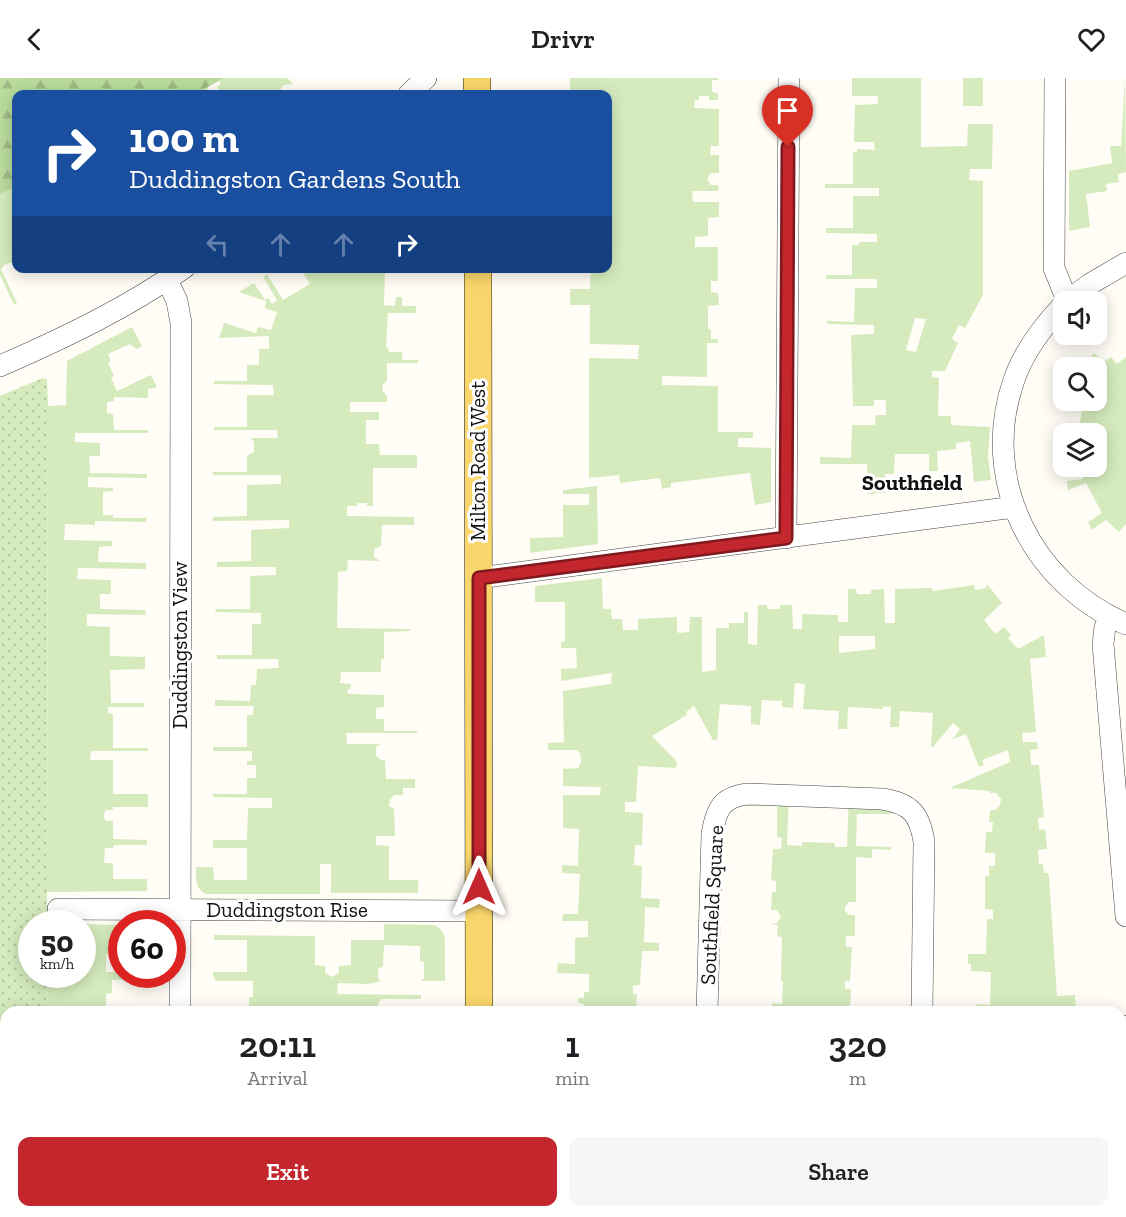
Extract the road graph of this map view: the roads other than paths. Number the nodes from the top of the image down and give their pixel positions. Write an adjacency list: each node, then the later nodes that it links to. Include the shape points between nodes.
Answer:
1 (426, 78): 4 (street)
2 (789, 78): 13 (street)
3 (1055, 78): 8 (street, via 1054,268)
4 (413, 90)
5 (1126, 263): 9 (street)
6 (478, 273): 14 (main road, Milton Road West)
7 (176, 274): 11 (street, via 78,330); 17 (street, Duddingston View, via 181,323)
8 (1062, 291)
9 (1081, 291)
10 (1053, 317): 12 (street, via 1023,358 1005,419 1008,481)
11 (0, 366)
12 (1014, 507): 13 (street); 15 (street, via 1044,563 1068,589)
13 (786, 538): 14 (street)
14 (479, 578): 19 (main road, Milton Road West)
15 (1118, 621): 20 (street, via 1105,627 1103,644)
16 (58, 909): 17 (street, Duddingston Rise)
17 (181, 910)
18 (186, 910): 19 (street, Duddingston Rise)
19 (480, 911): 23 (main road, Milton Road West)
20 (1126, 916)
21 (180, 988): 22 (street, Duddingston View)
22 (180, 1006)
23 (479, 1006)
24 (707, 1006): 25 (street, Southfield Square, via 712,834 724,803 748,795 882,799 896,801 913,811 924,842)
25 (922, 1006)

